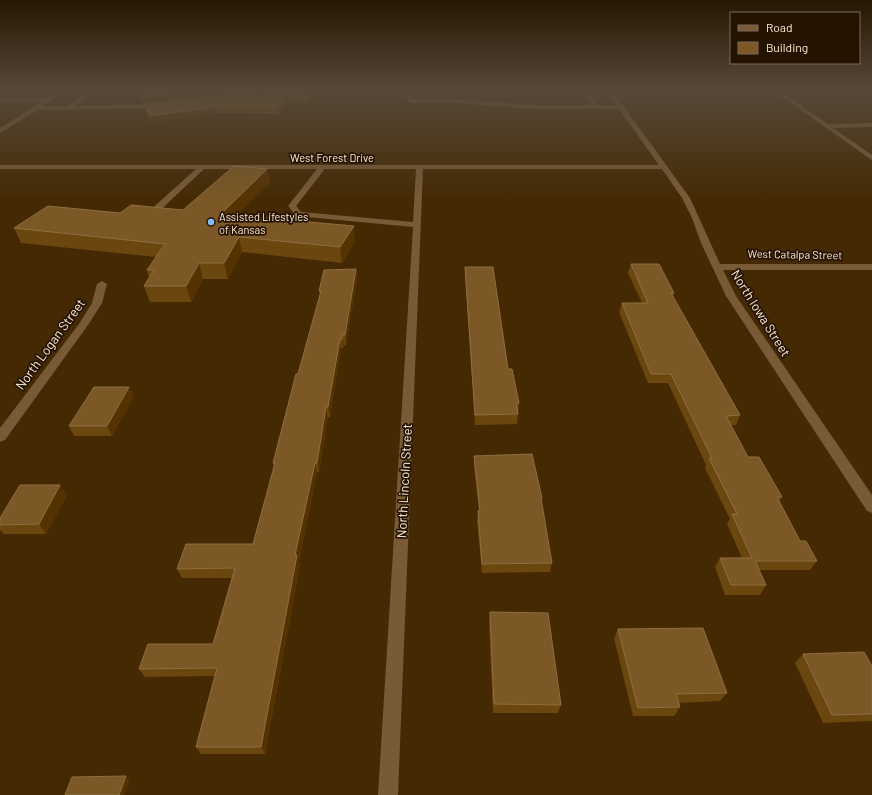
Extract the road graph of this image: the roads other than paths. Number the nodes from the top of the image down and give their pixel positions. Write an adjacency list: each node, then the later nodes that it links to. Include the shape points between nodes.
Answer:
1 (635, 126): 4 (street, North Iowa Street)
2 (826, 126): 3 (street)
3 (872, 158)
4 (665, 167): 8 (street, West Forest Drive); 11 (street, North Iowa Street, via 686,198)
5 (0, 168): 6 (street, West Forest Drive)
6 (201, 168): 7 (street, West Forest Drive); 9 (street)
7 (321, 168): 8 (street, West Forest Drive); 10 (street, via 292,206 299,214)
8 (420, 168): 10 (street, North Lincoln Street)
9 (152, 214)
10 (418, 225): 16 (street, North Lincoln Street)
11 (717, 267): 12 (street, West Catalpa Street); 15 (street, North Iowa Street, via 731,296)
12 (872, 267)
13 (102, 284): 14 (street, North Logan Street, via 97,303 83,325)
14 (0, 437)
15 (872, 507)
16 (388, 795)

